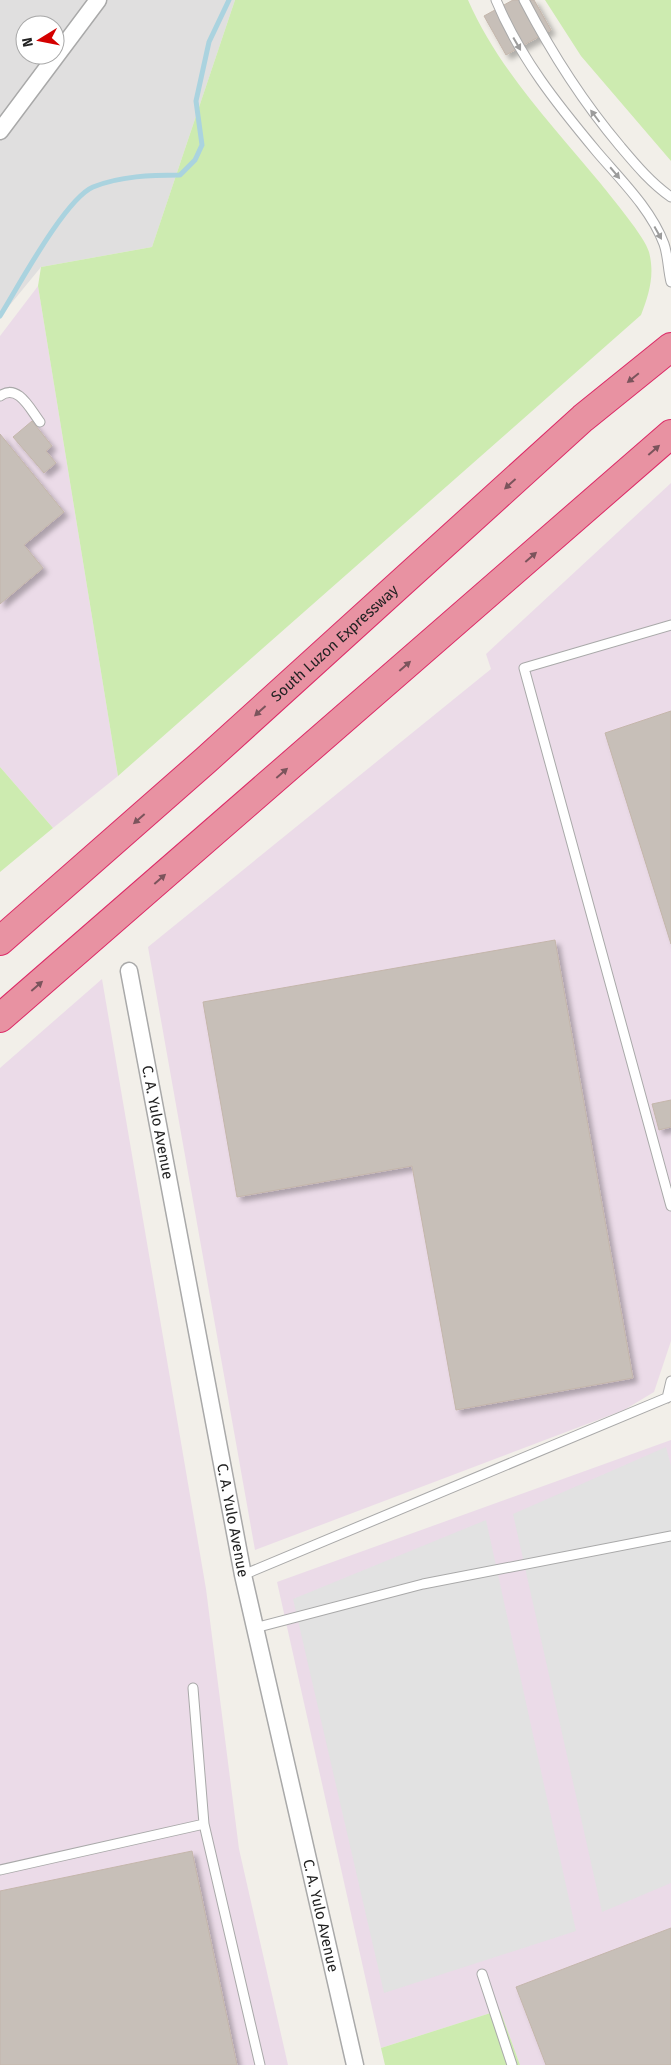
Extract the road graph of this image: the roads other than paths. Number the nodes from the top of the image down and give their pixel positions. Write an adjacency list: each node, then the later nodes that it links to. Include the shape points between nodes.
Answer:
1 (98, 0): 4 (street)
2 (496, 0): 6 (lane, one-way to 6, via 508,29 532,69 650,220 664,244)
3 (524, 0): 5 (lane, one-way to 3, via 649,180 594,115 556,58)
4 (0, 131)
5 (671, 197)
6 (670, 282)
7 (671, 347): 12 (highway, South Luzon Expressway, one-way to 12, via 583,418 206,760)
8 (0, 396): 9 (lane, via 11,391 18,393)
9 (40, 422)
10 (671, 434): 14 (highway, one-way to 10)
11 (671, 625): 15 (lane, via 524,668)
12 (0, 941)
13 (129, 971): 19 (street, C. A. Yulo Avenue)
14 (0, 1018)
15 (671, 1206)
16 (671, 1381): 17 (lane)
17 (669, 1397): 19 (lane)
18 (671, 1536): 20 (lane, via 423,1584)
19 (243, 1575): 20 (street, C. A. Yulo Avenue)
20 (255, 1628): 26 (street, C. A. Yulo Avenue)
21 (193, 1688): 22 (lane)
22 (204, 1824): 23 (lane); 25 (lane)
23 (0, 1870)
24 (482, 1974): 27 (lane)
25 (260, 2065)
26 (354, 2065)
27 (512, 2065)

